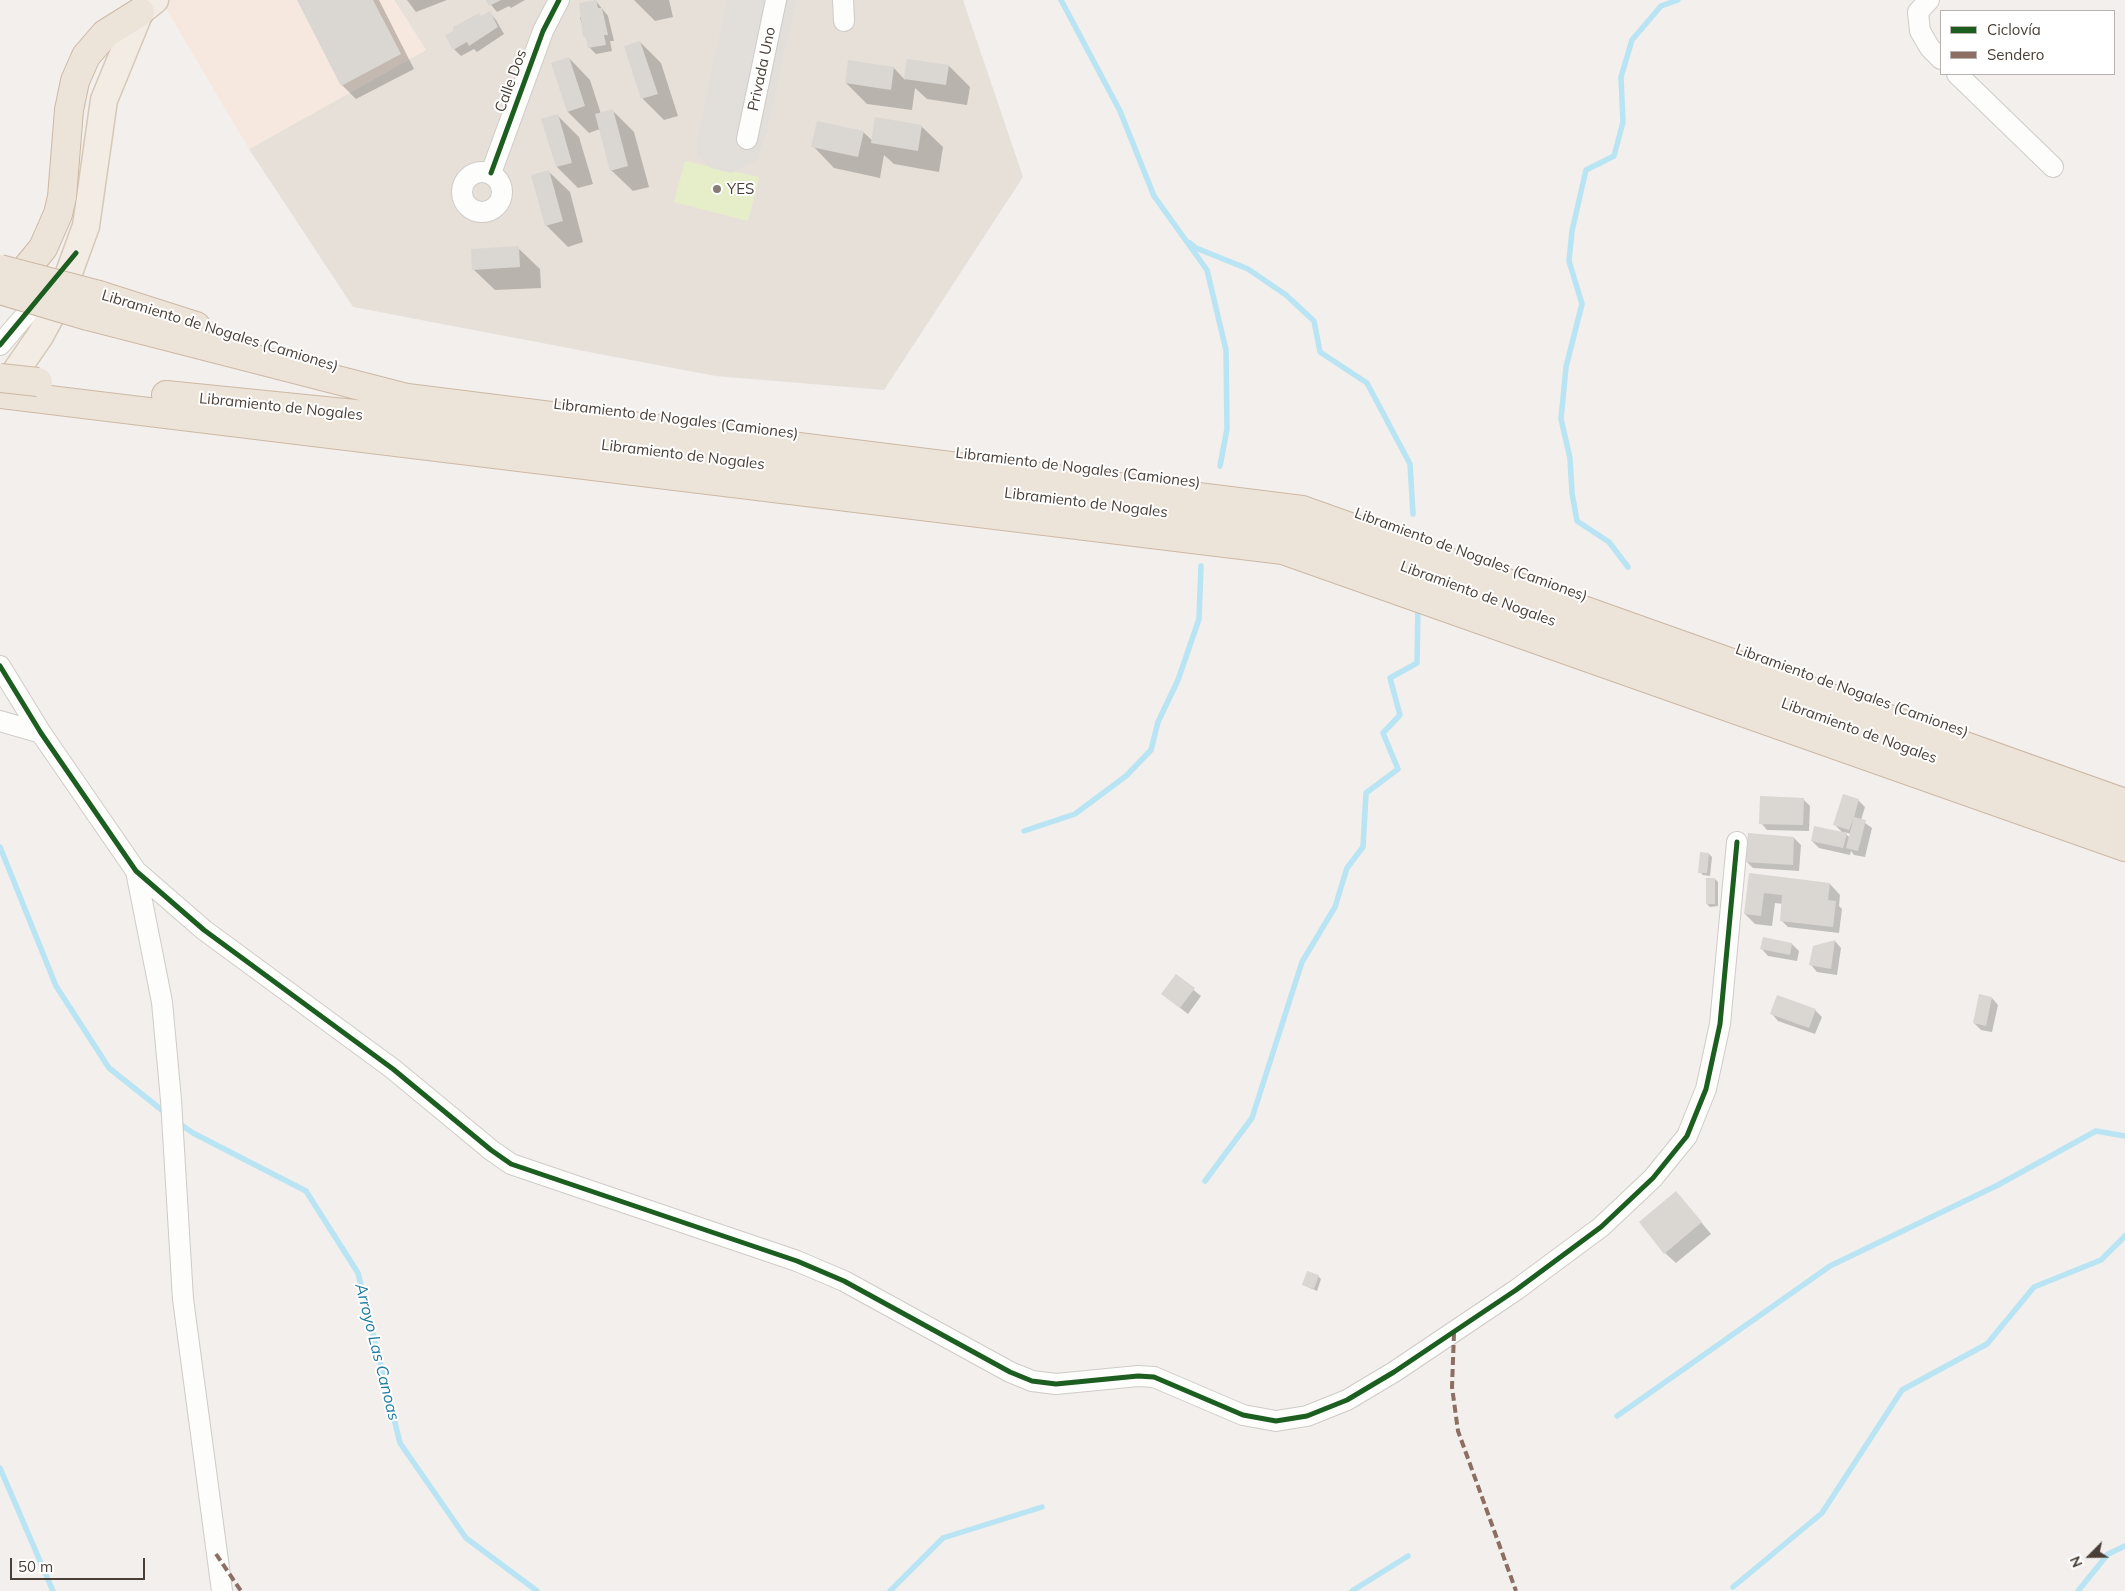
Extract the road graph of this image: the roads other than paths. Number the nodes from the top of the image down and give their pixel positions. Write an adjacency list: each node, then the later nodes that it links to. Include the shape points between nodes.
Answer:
1 (559, 0): 11 (street, Calle Dos, via 543,31)
2 (776, 0): 9 (street, Privada Uno)
3 (843, 0): 6 (street)
4 (1928, 0): 7 (street, via 1918,12 1920,31)
5 (147, 6): 12 (main road, via 104,100 86,226); 15 (highway, via 105,34 86,56 75,81 69,110 58,214 43,248)
6 (844, 22)
7 (1940, 58)
8 (1958, 75): 10 (street)
9 (747, 139)
10 (2053, 167)
11 (491, 173)
12 (76, 253): 17 (street); 20 (main road, via 58,303)
13 (0, 269): 16 (highway, Libramiento de Nogales (Camiones), bridge)
14 (0, 290): 16 (highway, bridge)
15 (0, 300)
16 (93, 306): 24 (highway, Libramiento de Nogales (Camiones), via 416,387 1305,496); 25 (highway, via 407,398 1302,510)
17 (0, 345)
18 (0, 378): 19 (highway, Libramiento de Nogales, bridge)
19 (36, 390): 20 (highway, Libramiento de Nogales); 26 (highway, Libramiento de Nogales, via 454,424 549,439 1287,528); 28 (highway, Libramiento de Nogales, via 1283,550)
20 (0, 394)
21 (0, 666): 23 (street)
22 (0, 721): 23 (street)
23 (41, 732): 29 (street)
24 (2125, 787)
25 (2125, 804)
26 (2125, 826)
27 (1737, 842): 29 (street, via 1720,1024 1706,1089 1687,1136 1654,1178 1601,1227 1516,1290 1402,1367 1347,1400 1308,1416 1276,1421 1243,1415 1154,1378 1138,1376 1056,1384 1032,1381 805,1264 511,1164 392,1069 204,930)
28 (2125, 847)
29 (136, 872): 30 (street, via 160,994 171,1100 184,1299)
30 (222, 1591)

